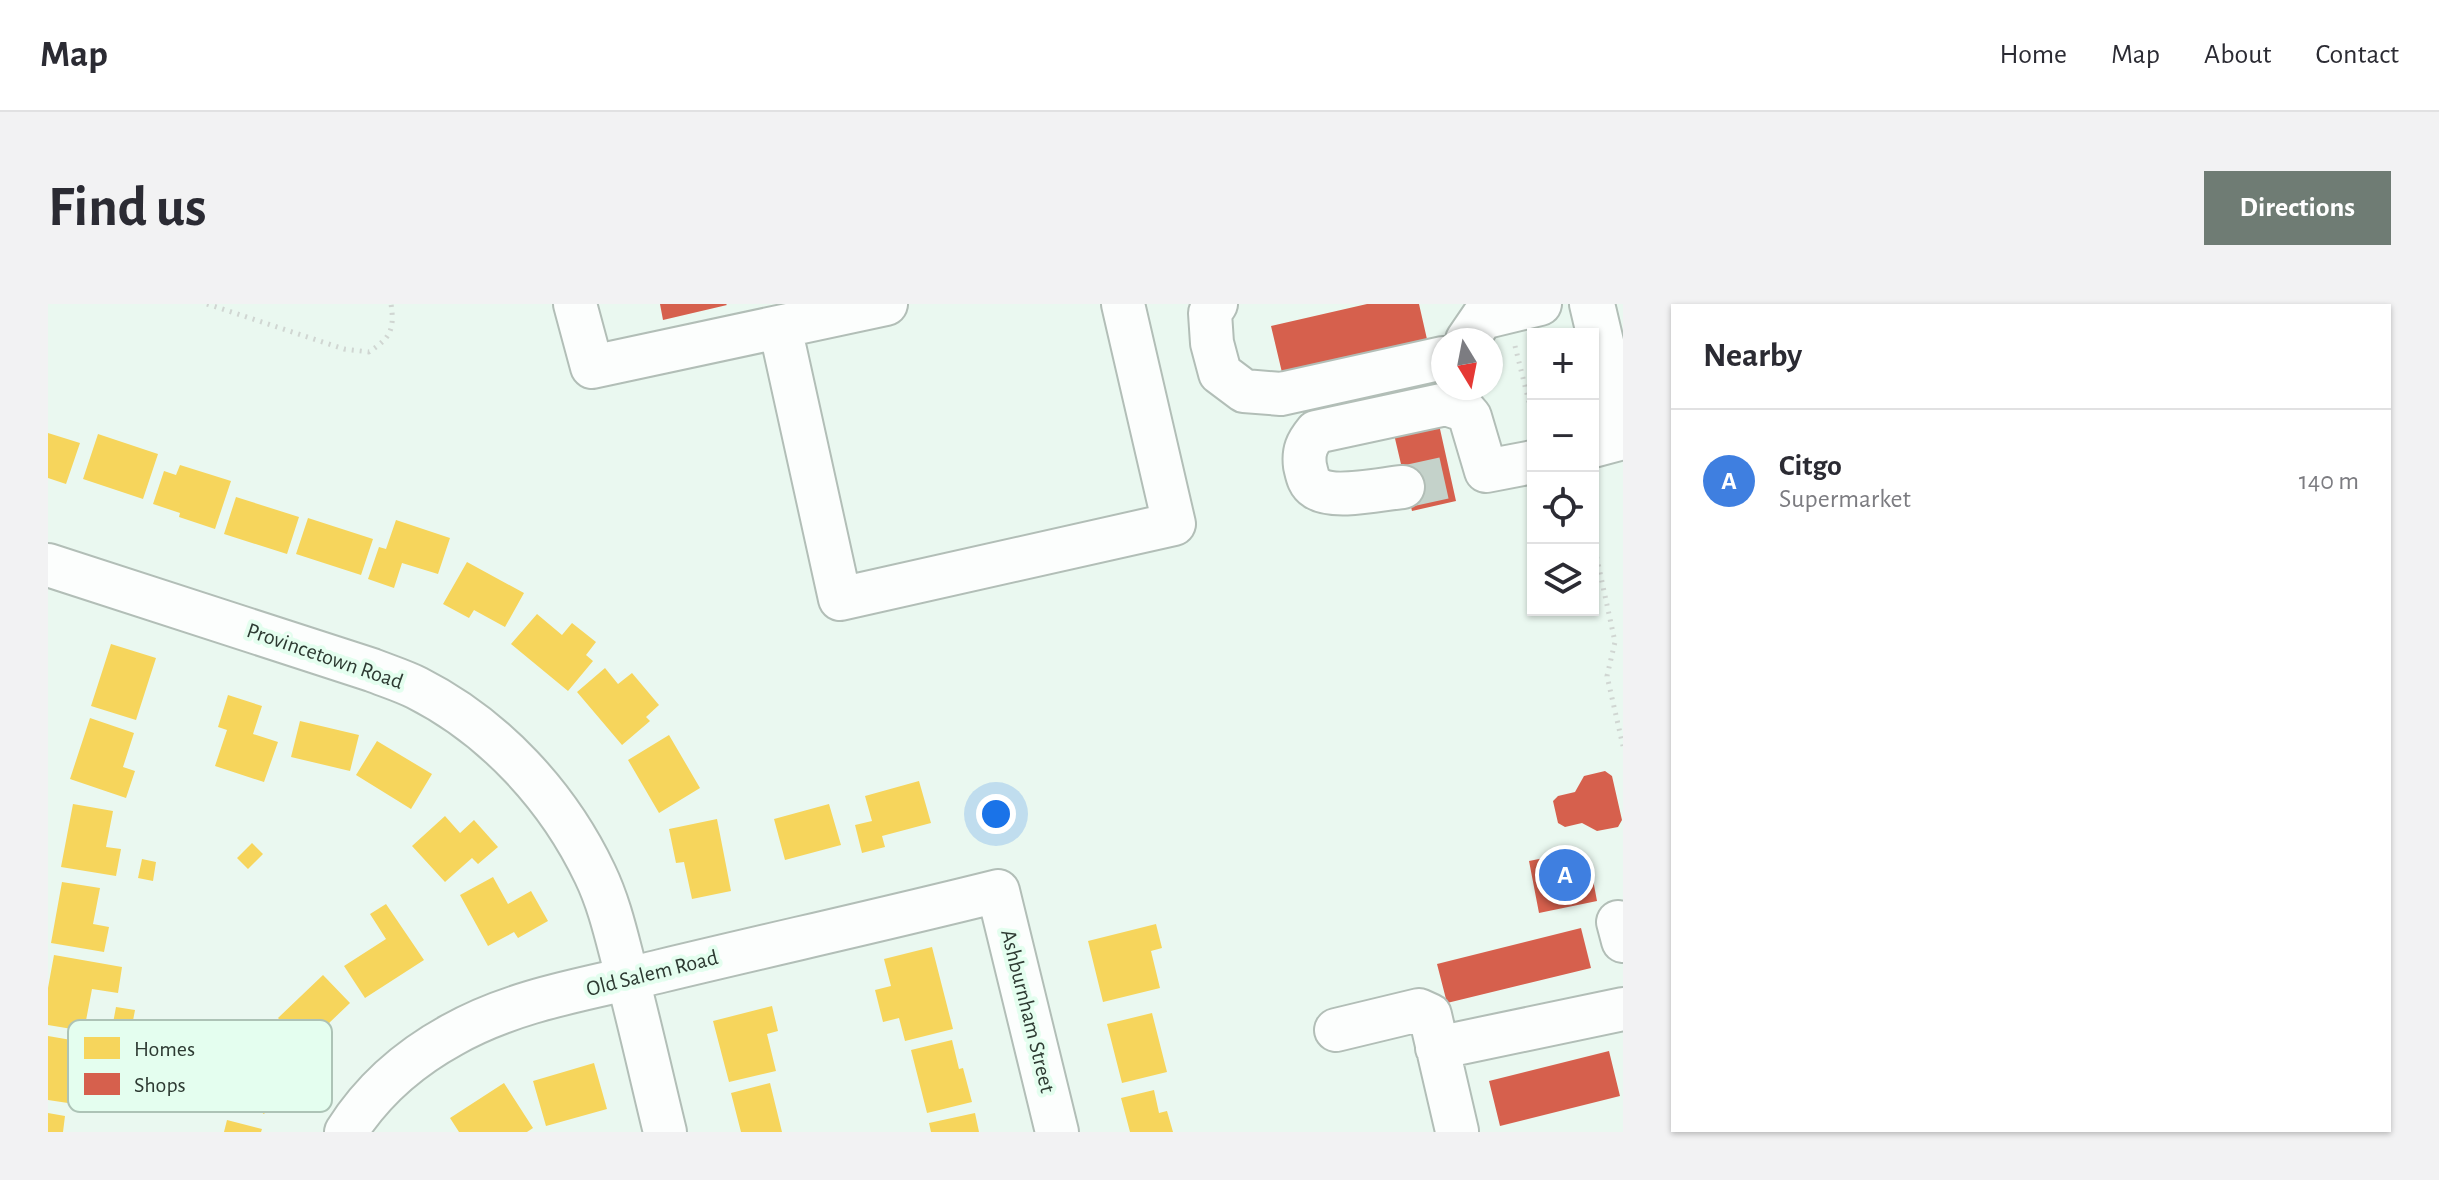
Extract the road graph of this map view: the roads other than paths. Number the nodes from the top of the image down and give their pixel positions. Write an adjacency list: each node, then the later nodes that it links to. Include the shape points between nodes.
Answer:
1 (575, 304): 7 (street, via 592,367)
2 (886, 304): 7 (street)
3 (1123, 304): 7 (street, via 1174,524 840,599)
4 (1216, 304): 9 (street, via 1210,313 1220,373 1244,391 1281,394)
5 (1592, 304): 10 (main road)
6 (1524, 308): 8 (street, via 1482,318)
7 (780, 327)
8 (1475, 328)
9 (1431, 363)
10 (1623, 436): 11 (street)
11 (1599, 444)
12 (1527, 463): 13 (street, via 1472,473 1470,417 1446,404 1316,432 1307,443 1304,459 1316,489 1339,494)
13 (1403, 487)
14 (50, 575): 16 (street, Provincetown Road, via 372,670 416,687 464,716 536,782 576,838 608,908)
15 (998, 891): 16 (street, Old Salem Road); 23 (street, Ashburnham Street)
16 (628, 979): 21 (street, Old Salem Road, via 512,1009 454,1034 393,1076); 22 (street, Provincetown Road)
17 (1623, 1009): 19 (street)
18 (1336, 1030): 19 (street, via 1419,1010 1430,1015)
19 (1437, 1048): 20 (street)
20 (1457, 1131)
21 (346, 1132)
22 (665, 1132)
23 (1057, 1132)

